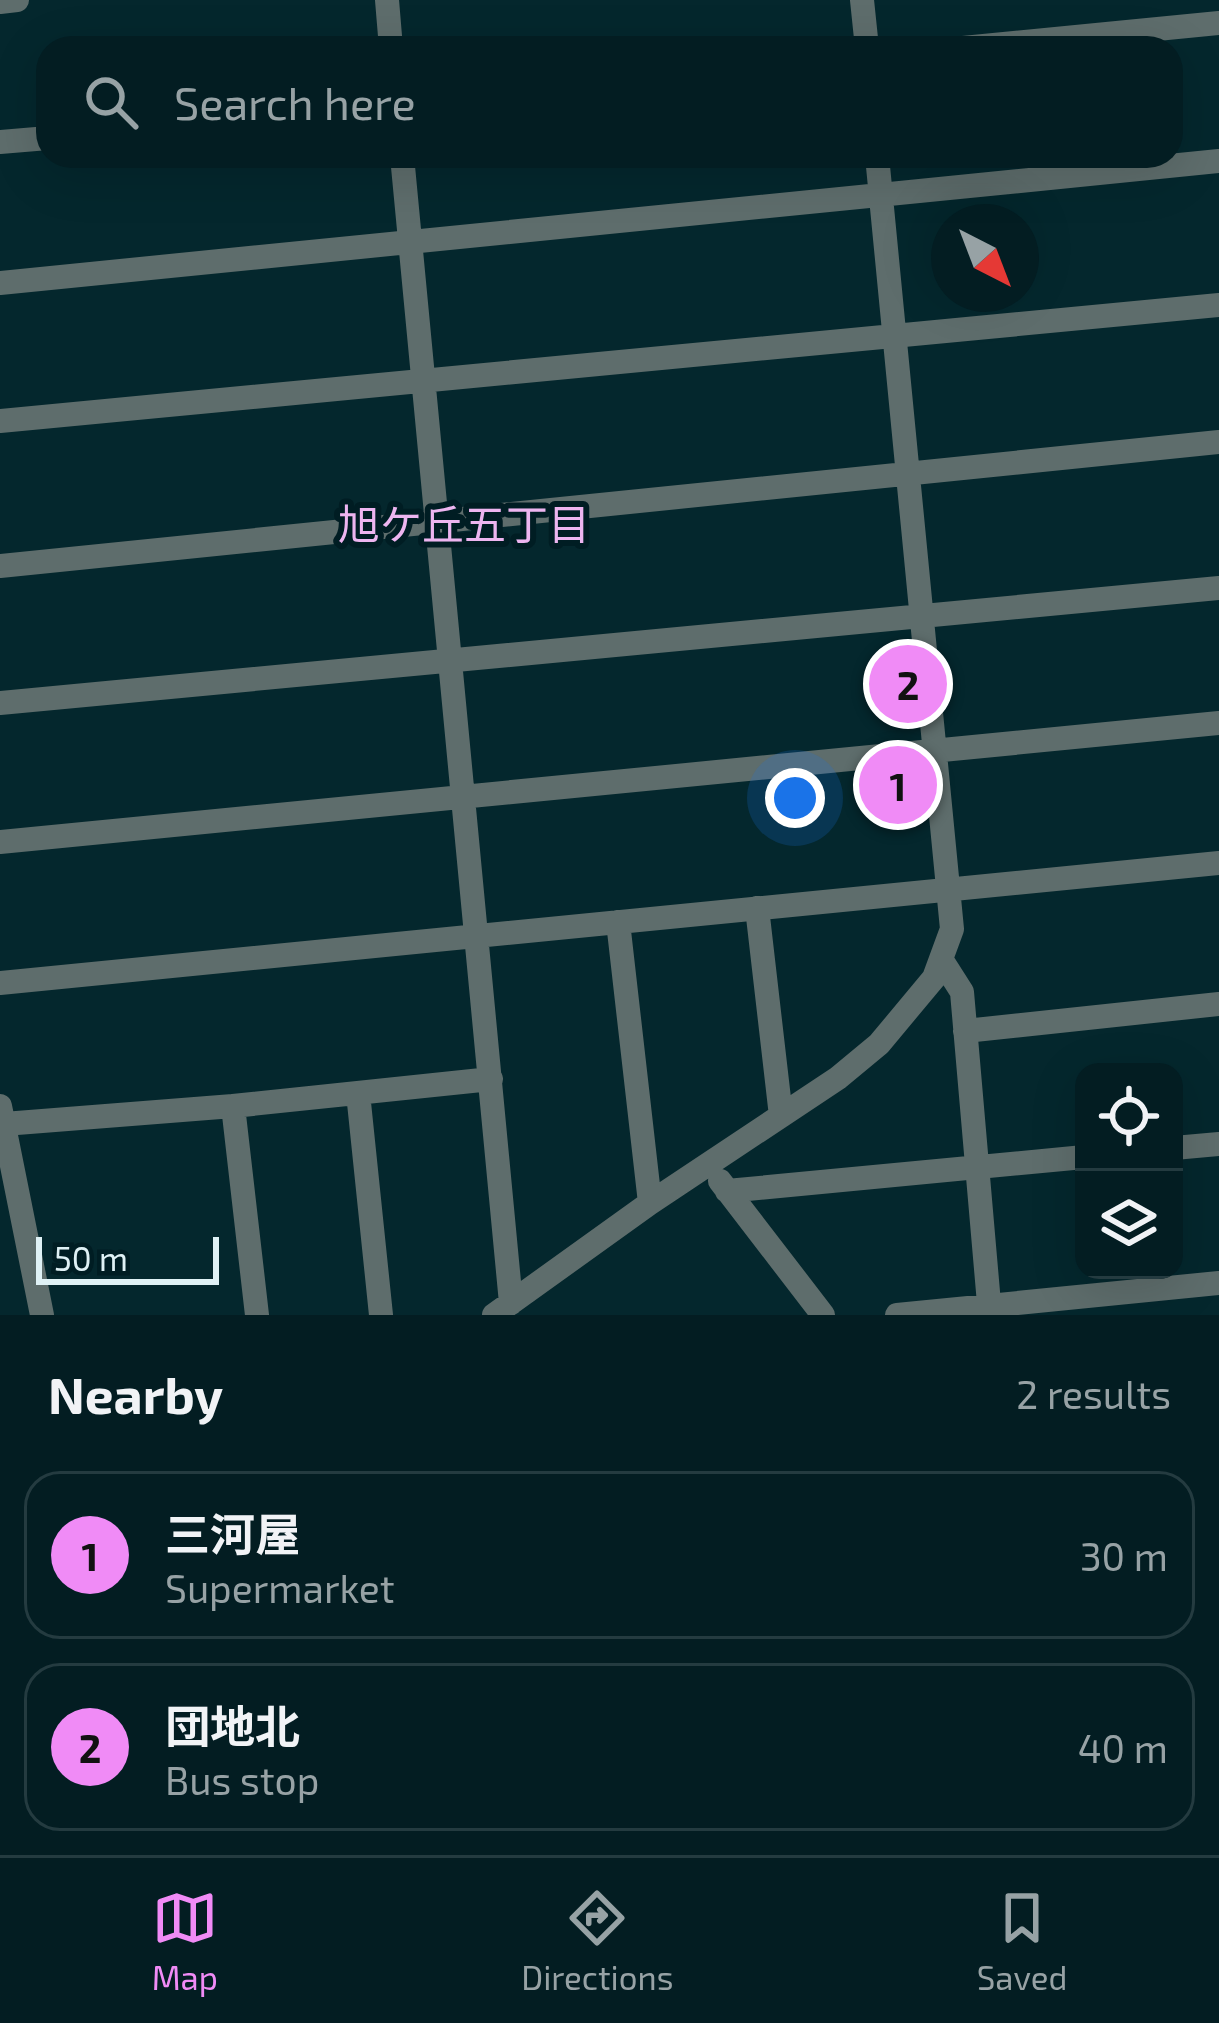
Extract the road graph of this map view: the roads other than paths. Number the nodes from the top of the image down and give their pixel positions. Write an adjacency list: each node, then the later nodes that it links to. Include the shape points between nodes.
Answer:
1 (17, 0): 4 (street)
2 (387, 0): 6 (street)
3 (862, 0): 7 (street)
4 (0, 2)
5 (1219, 23): 8 (street)
6 (391, 36)
7 (866, 36)
8 (1086, 36)
9 (36, 138): 10 (street)
10 (0, 142)
11 (1219, 161): 12 (street)
12 (1183, 165)
13 (403, 168): 17 (street)
14 (878, 168): 16 (street)
15 (1149, 168): 16 (street)
16 (881, 195): 17 (street); 20 (street)
17 (410, 243): 18 (street); 21 (street)
18 (0, 284)
19 (1219, 305): 20 (street)
20 (895, 334): 21 (street); 24 (street)
21 (423, 381): 22 (street); 25 (street)
22 (0, 422)
23 (1219, 442): 24 (street)
24 (908, 473): 25 (street); 28 (street)
25 (436, 521): 26 (street); 29 (street)
26 (0, 566)
27 (1219, 588): 28 (street)
28 (922, 616): 29 (street); 32 (street)
29 (450, 660): 30 (street); 33 (street)
30 (0, 703)
31 (1219, 723): 32 (street)
32 (935, 750): 33 (street); 36 (street)
33 (462, 795): 34 (street); 39 (street)
34 (0, 842)
35 (1219, 863): 36 (street)
36 (949, 890): 37 (street); 40 (street, via 952,929)
37 (757, 908): 38 (street); 48 (street)
38 (618, 922): 39 (street); 55 (street)
39 (477, 936): 41 (street); 44 (street)
40 (941, 959): 43 (street, via 962,992); 48 (street, via 879,1044)
41 (0, 983)
42 (1219, 1004): 43 (street)
43 (965, 1031): 53 (street)
44 (491, 1079): 45 (street); 57 (street)
45 (358, 1094): 46 (street); 61 (street)
46 (233, 1106): 47 (street); 60 (street)
47 (2, 1115): 59 (street)
48 (781, 1116): 52 (street)
49 (1219, 1144): 50 (street)
50 (1183, 1147)
51 (1075, 1158): 53 (street)
52 (707, 1165): 54 (street); 55 (street)
53 (977, 1167): 54 (street); 58 (street)
54 (728, 1191): 62 (street)
55 (650, 1203): 57 (street)
56 (1219, 1282): 58 (street)
57 (502, 1309)
58 (989, 1310): 63 (street)
59 (42, 1315)
60 (257, 1315)
61 (381, 1315)
62 (823, 1315)
63 (897, 1315)

